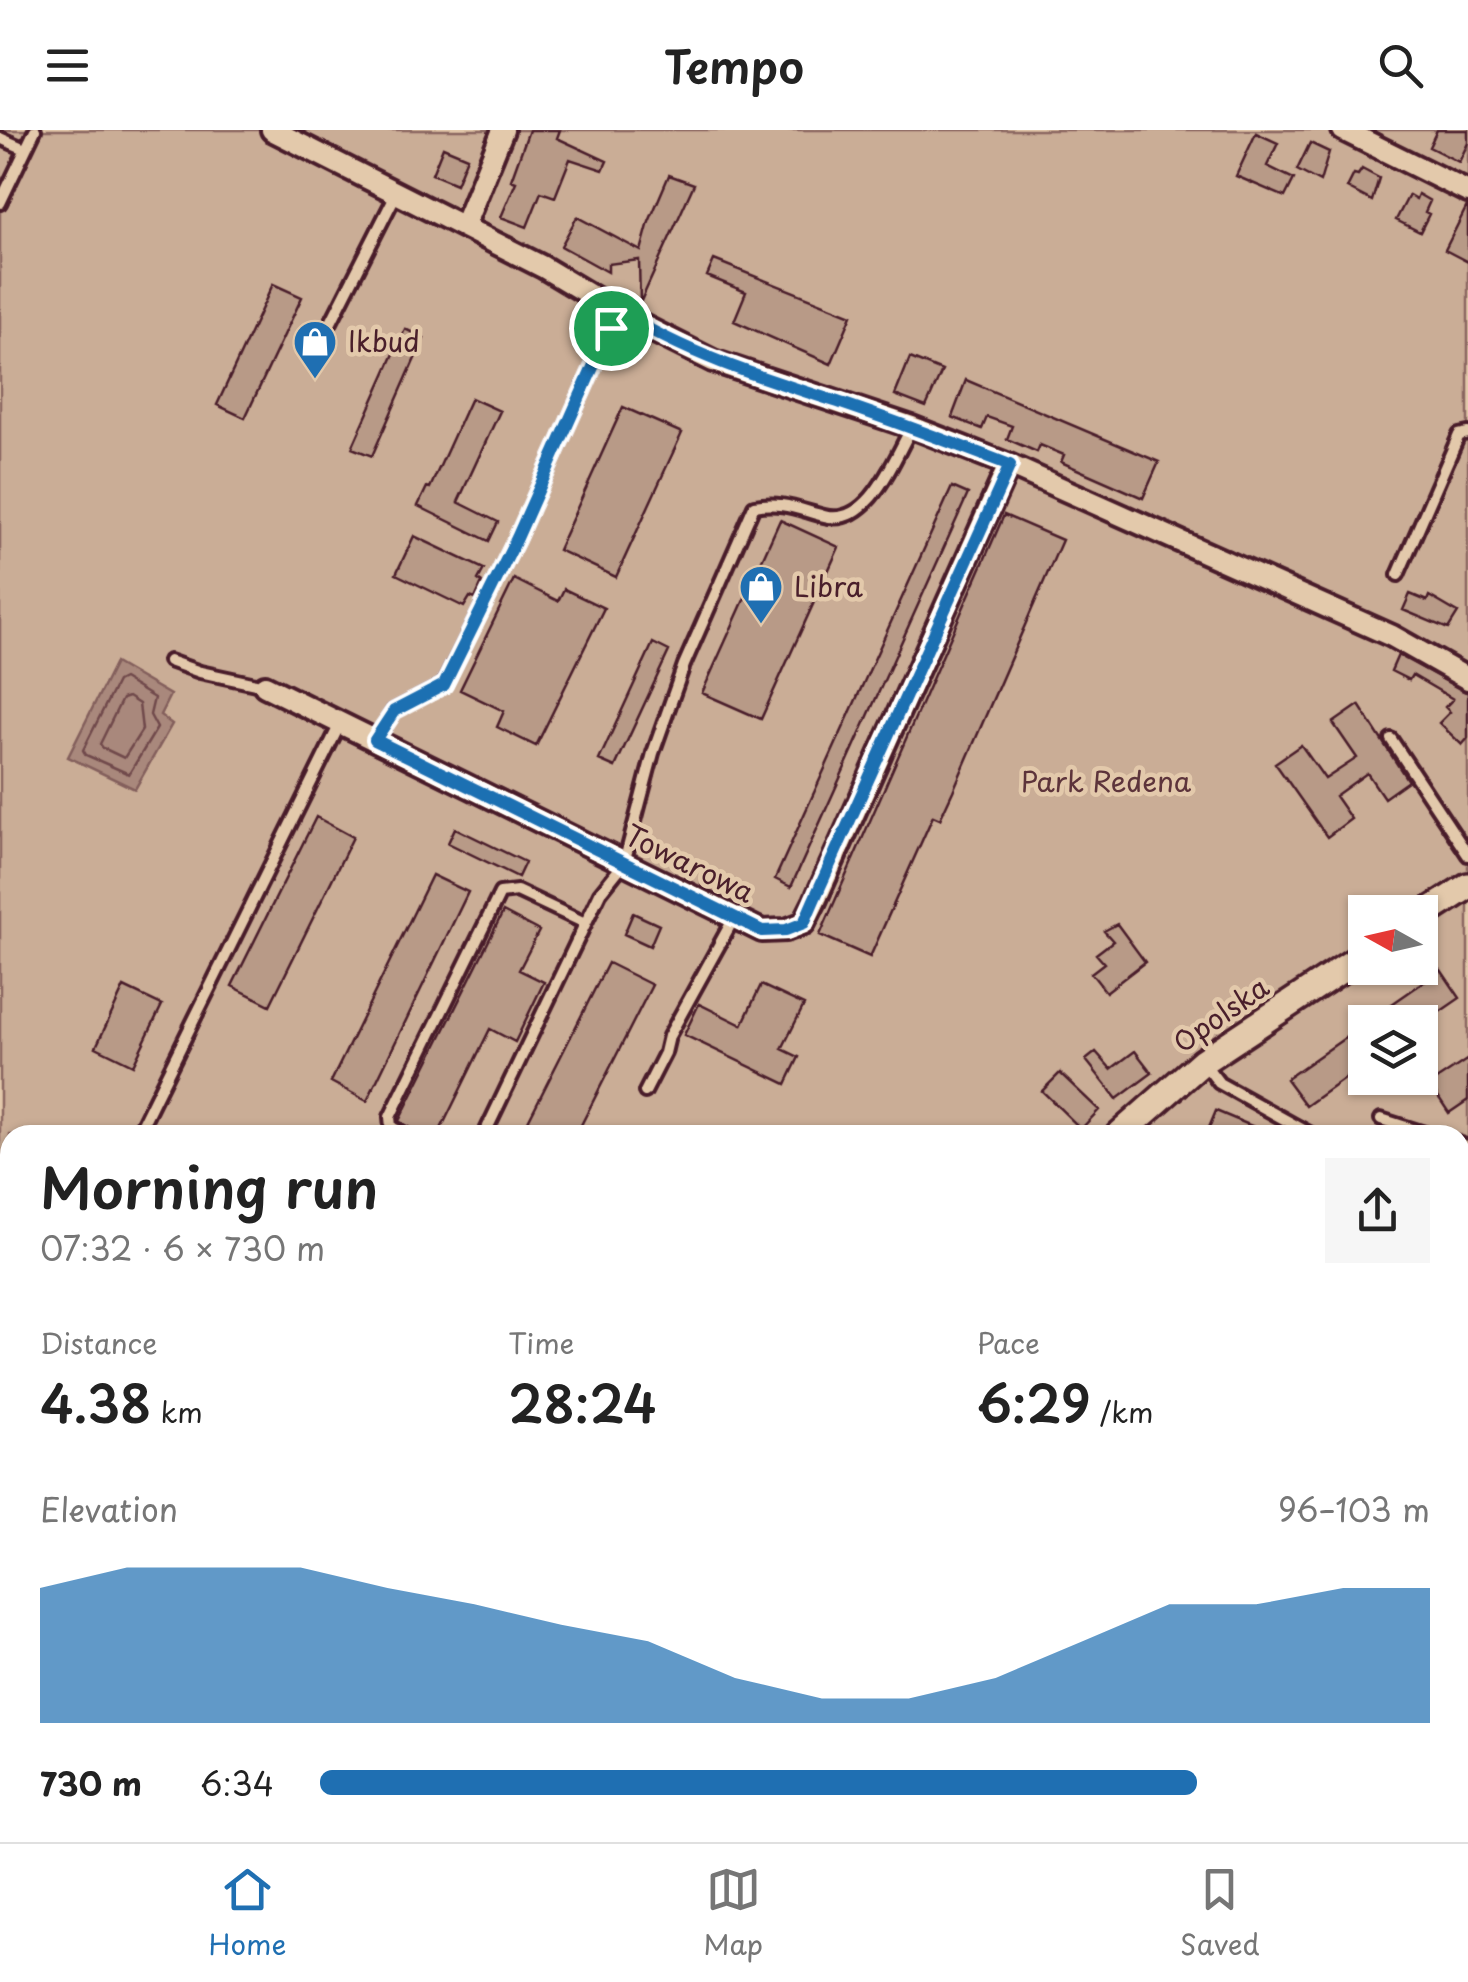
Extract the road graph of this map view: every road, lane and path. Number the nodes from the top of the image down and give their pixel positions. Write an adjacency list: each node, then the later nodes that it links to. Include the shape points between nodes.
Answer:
1 (34, 130): 7 (lane)
2 (272, 130): 6 (street)
3 (504, 130): 11 (street)
4 (1343, 130): 9 (street)
5 (0, 138): 7 (lane)
6 (310, 138): 8 (street)
7 (25, 149): 10 (lane)
8 (398, 191): 11 (street); 13 (lane)
9 (1468, 192)
10 (0, 203)
11 (464, 226): 12 (street)
12 (618, 311): 14 (street, via 736,370); 22 (lane, via 444,685 394,711)
13 (324, 336)
14 (912, 427): 16 (street); 25 (lane, via 856,513 831,518 777,502 754,506 684,664)
15 (1468, 433): 17 (lane, via 1459,435)
16 (1010, 465): 19 (street, via 1392,636); 28 (street, Towarowa, via 804,923 762,931)
17 (1398, 575)
18 (169, 660): 20 (lane)
19 (1468, 679)
20 (265, 686): 21 (street, Towarowa)
21 (340, 724): 22 (street, Towarowa); 34 (lane)
22 (375, 740): 25 (street, Towarowa)
23 (1392, 740): 24 (lane)
24 (1468, 854)
25 (624, 863): 28 (street, Towarowa); 29 (lane)
26 (1468, 886): 27 (street)
27 (1438, 906)
28 (734, 917): 32 (lane)
29 (586, 923): 35 (lane, via 518,891 500,893); 36 (lane)
30 (1348, 965): 31 (street, Opolska)
31 (1203, 1061): 37 (street, Opolska); 38 (lane, via 1220,1083)
32 (645, 1092)
33 (1381, 1119): 39 (lane)
34 (144, 1123)
35 (391, 1125)
36 (489, 1125)
37 (1130, 1125)
38 (1295, 1125)
39 (1400, 1125)

